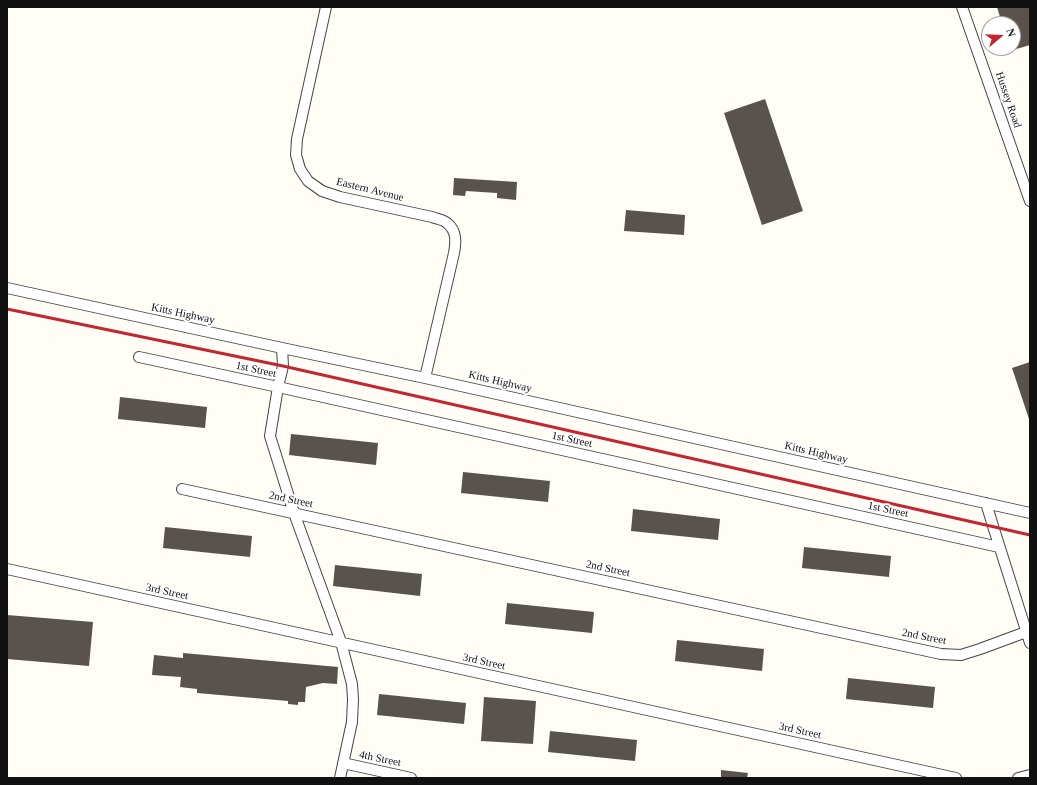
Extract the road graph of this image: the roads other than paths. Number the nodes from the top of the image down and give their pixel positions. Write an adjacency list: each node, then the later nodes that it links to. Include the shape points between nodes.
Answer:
1 (326, 7): 7 (street, Eastern Avenue, via 297,139 296,155 300,169 308,181 322,191 432,217 447,222 454,231 454,253)
2 (962, 7): 3 (street, Hussey Road)
3 (1030, 201)
4 (7, 288): 5 (street, Kitts Highway)
5 (282, 348): 7 (street, Kitts Highway); 8 (street, via 283,366)
6 (139, 358): 8 (street, 1st Street)
7 (425, 378): 10 (street, Kitts Highway)
8 (278, 387): 11 (street, via 270,436); 13 (street, 1st Street)
9 (182, 489): 11 (street, 2nd Street)
10 (986, 503): 12 (street, Kitts Highway); 13 (street)
11 (294, 513): 15 (street, 2nd Street, via 941,654 961,655); 16 (street)
12 (1030, 513)
13 (1000, 547): 15 (street)
14 (7, 569): 16 (street, 3rd Street)
15 (1026, 632): 17 (street)
16 (341, 642): 18 (street, via 352,684 353,699 352,722); 22 (street, 3rd Street)
17 (1030, 643)
18 (343, 763): 20 (street); 21 (street, 4th Street)
19 (1030, 775): 23 (street)
20 (340, 778)
21 (411, 778)
22 (956, 778)
23 (1018, 778)

